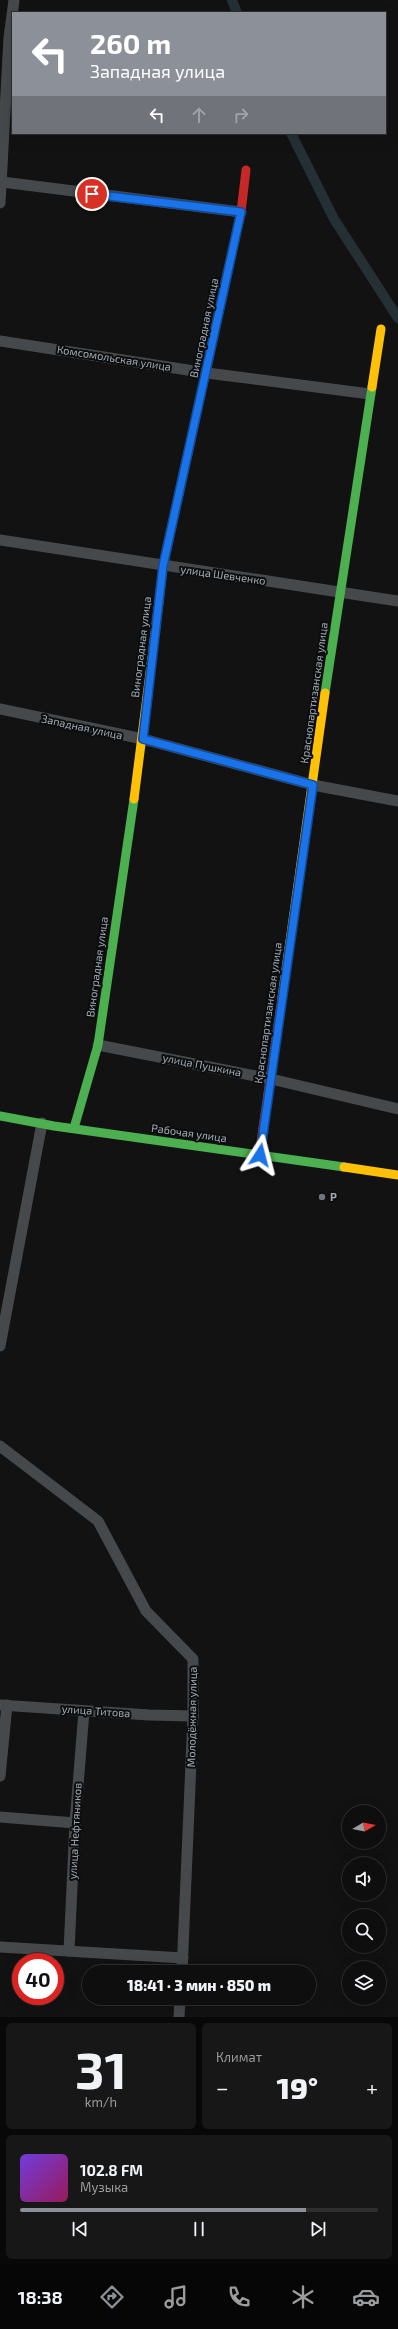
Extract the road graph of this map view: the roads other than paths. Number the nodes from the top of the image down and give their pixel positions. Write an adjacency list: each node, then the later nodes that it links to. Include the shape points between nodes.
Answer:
1 (14, 0): 2 (street)
2 (13, 12)
3 (12, 25): 4 (street)
4 (11, 38): 6 (street)
5 (246, 170): 8 (street, Виноградная улица)
6 (2, 182): 7 (street); 8 (street)
7 (0, 203)
8 (241, 212): 11 (street, Виноградная улица)
9 (381, 329): 12 (street, Краснопартизанская улица)
10 (0, 341): 11 (street, Комсомольская улица)
11 (207, 373): 12 (street, Комсомольская улица); 14 (street, Виноградная улица)
12 (370, 394): 15 (street, Краснопартизанская улица)
13 (0, 540): 14 (street, улица Шевченко)
14 (163, 566): 15 (street, улица Шевченко); 18 (street, Виноградная улица)
15 (340, 591): 16 (street, улица Шевченко); 19 (street, Краснопартизанская улица)
16 (398, 601)
17 (0, 709): 18 (street, Западная улица)
18 (143, 739): 19 (street, Западная улица); 21 (street, Виноградная улица)
19 (313, 785): 20 (street, Западная улица); 22 (street, Краснопартизанская улица)
20 (398, 801)
21 (98, 1045): 22 (street, улица Пушкина); 26 (street, Виноградная улица)
22 (271, 1079): 23 (street, улица Пушкина); 27 (street, Краснопартизанская улица)
23 (398, 1109)
24 (0, 1116): 25 (street, Рабочая улица)
25 (42, 1123): 26 (street, Рабочая улица); 29 (street)
26 (74, 1128): 27 (street, Рабочая улица)
27 (260, 1155): 28 (street, Рабочая улица)
28 (398, 1175)
29 (0, 1346)
30 (0, 1446): 33 (street, Молодёжная улица, via 98,1521 146,1611 193,1659)
31 (3, 1705): 32 (street, улица Титова); 34 (street)
32 (84, 1711): 33 (street, улица Титова); 36 (street, улица Нефтяников)
33 (193, 1716): 39 (street, Молодёжная улица)
34 (0, 1776)
35 (0, 1817): 36 (street)
36 (75, 1823): 38 (street, улица Нефтяников)
37 (0, 1947): 38 (street)
38 (69, 1951): 39 (street)
39 (183, 1958): 40 (street, Молодёжная улица)
40 (182, 1965)
41 (180, 2005): 42 (street)
42 (179, 2017)

